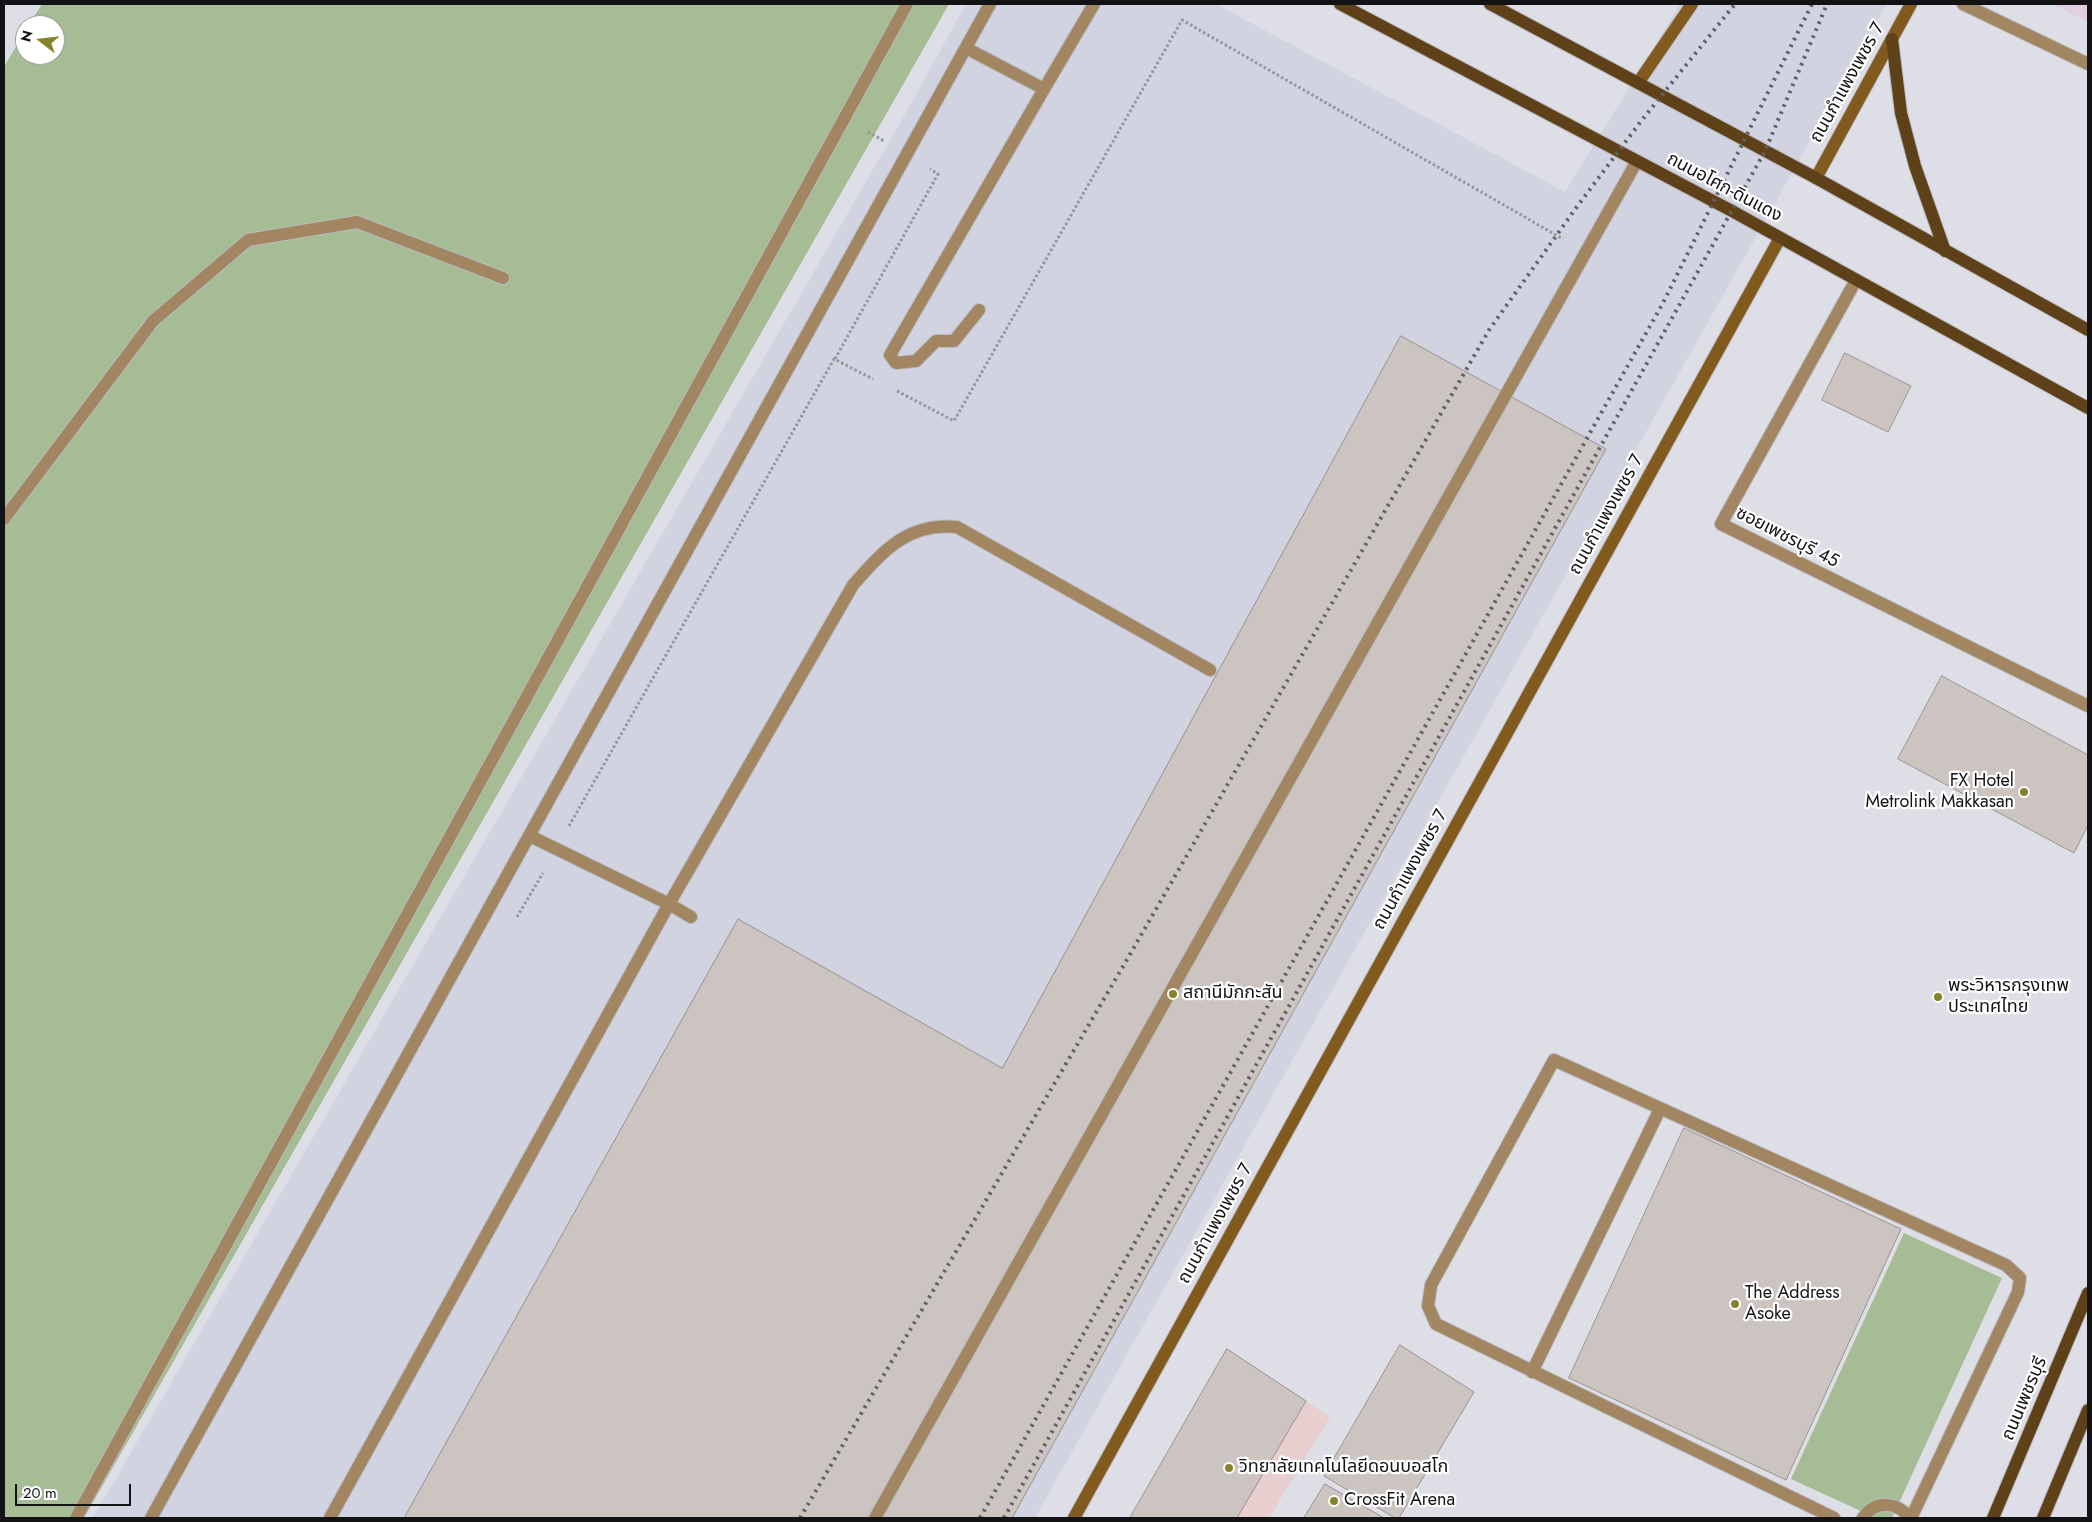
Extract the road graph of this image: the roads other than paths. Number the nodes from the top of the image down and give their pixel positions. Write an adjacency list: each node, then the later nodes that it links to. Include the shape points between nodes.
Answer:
1 (907, 4): 33 (street)
2 (990, 4): 10 (street)
3 (1094, 4): 13 (street)
4 (1340, 4): 14 (main road, ถนนอโศก-ดินแดง)
5 (1490, 4): 12 (main road)
6 (1692, 4): 12 (street)
7 (1911, 4): 9 (street, ถนนกำแพงเพชร 7)
8 (1963, 4): 11 (street)
9 (1892, 39): 15 (street, ถนนกำแพงเพชร 7); 17 (main road, via 1901,113 1915,166)
10 (966, 48): 13 (street); 26 (street)
11 (2088, 64)
12 (1638, 83): 15 (main road)
13 (1044, 89): 20 (street, via 890,355 896,363 916,361 936,341 954,341)
14 (1636, 161): 16 (main road, ถนนอโศก-ดินแดง); 36 (street)
15 (1816, 178): 17 (main road)
16 (1780, 238): 19 (main road, ถนนอโศก-ดินแดง); 37 (street, ถนนกำแพงเพชร 7)
17 (1945, 251): 21 (main road)
18 (503, 278): 23 (street, via 357,222 248,240 153,321)
19 (1856, 280): 22 (main road, ถนนอโศก-ดินแดง); 25 (street, ซอยเพชรบุรี 45, via 1721,524)
20 (979, 310)
21 (2088, 330)
22 (2088, 408)
23 (4, 519)
24 (1210, 670): 27 (street, via 957,527 934,527 912,532 894,543 853,585)
25 (2088, 706)
26 (530, 836): 27 (street); 34 (street)
27 (670, 904): 28 (street); 35 (street)
28 (691, 916)
29 (1660, 1109): 31 (street); 31 (street, via 1554,1060 1431,1285 1428,1306 1436,1324); 40 (street, via 2006,1266 2020,1278 2018,1292)
30 (2088, 1293): 41 (main road, ถนนเพชรบุรี)
31 (1532, 1372): 38 (street)
32 (2088, 1410): 42 (main road)
33 (76, 1518)
34 (151, 1518)
35 (330, 1518)
36 (875, 1518)
37 (1074, 1518)
38 (1834, 1518)
39 (1863, 1518): 40 (street, via 1872,1508 1890,1504)
40 (1911, 1518)
41 (1993, 1518)
42 (2043, 1518)

